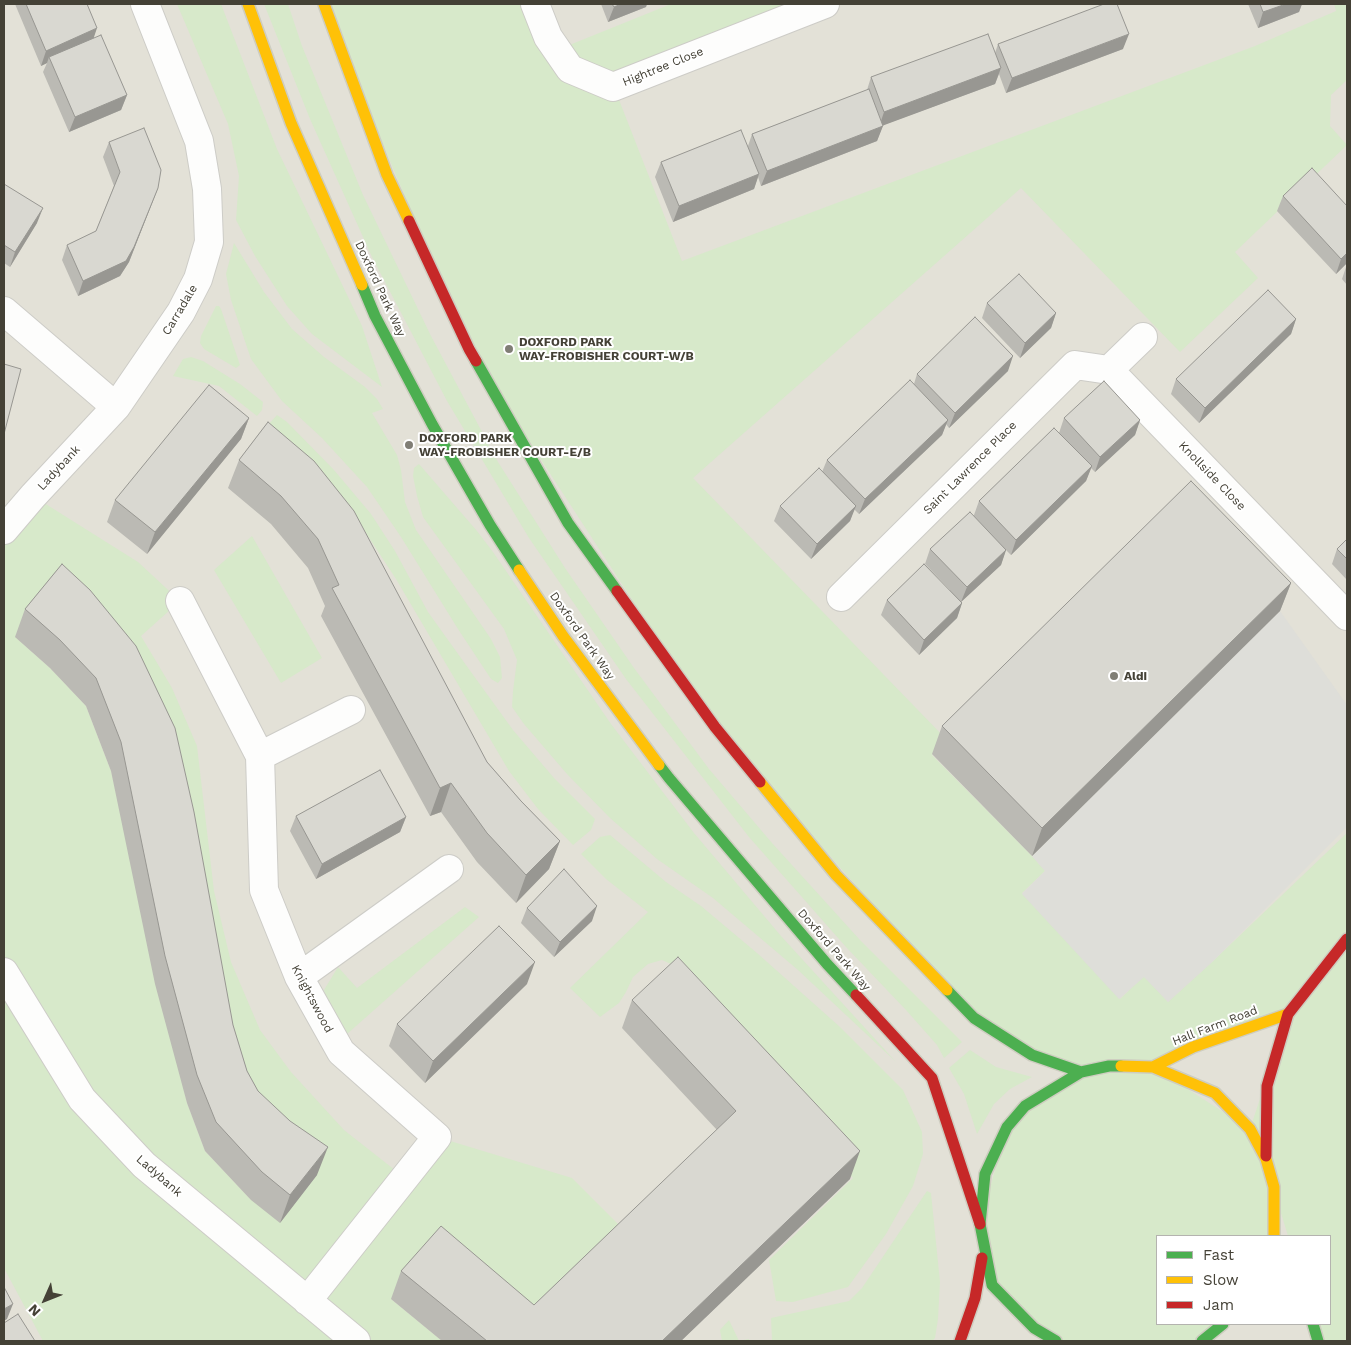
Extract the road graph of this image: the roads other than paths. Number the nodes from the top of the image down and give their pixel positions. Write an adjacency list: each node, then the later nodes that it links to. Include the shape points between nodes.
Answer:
1 (145, 4): 9 (street, Carradale, via 199,141 207,189 209,242 198,279 181,312)
2 (248, 4): 25 (main road, Doxford Park Way, via 291,123 375,316 490,525 563,636 669,778 827,964 932,1078)
3 (324, 4): 22 (main road, via 387,175 469,349 568,523 715,727 836,875 974,1018 1032,1055)
4 (535, 4): 5 (street, Hightree Close, via 548,37 570,69 613,87)
5 (824, 4)
6 (4, 311): 9 (street)
7 (1143, 337): 8 (street)
8 (1109, 370): 11 (street, Saint Lawrence Place, via 1075,364); 13 (street, Knollside Close)
9 (116, 407): 10 (street, Ladybank)
10 (4, 530)
11 (841, 597)
12 (180, 601): 15 (street, Knightswood)
13 (1347, 616)
14 (351, 710): 15 (street)
15 (260, 756): 19 (street, Knightswood, via 264,890)
16 (449, 869): 19 (street)
17 (1347, 939): 20 (main road)
18 (4, 972): 29 (street, Ladybank, via 82,1099 144,1165)
19 (299, 977): 29 (street, Knightswood, via 341,1052 437,1137)
20 (1288, 1014): 21 (main road, Hall Farm Road, via 1193,1047); 23 (main road, via 1267,1086)
21 (1153, 1067): 22 (main road, Doxford Park Way, via 1109,1066); 23 (main road, Doxford Park Way, via 1215,1093 1250,1128)
22 (1081, 1072): 25 (main road, Doxford Park Way, via 1025,1106 1007,1127 985,1174)
23 (1266, 1159): 24 (main road, Doxford Park Way)
24 (1274, 1187): 26 (main road, Doxford Park Way); 27 (main road, Doxford Park Way)
25 (980, 1224): 28 (main road, Doxford Park Way)
26 (1286, 1228)
27 (1274, 1235)
28 (984, 1243): 33 (main road, via 975,1298); 34 (main road, Doxford Park Way, via 992,1285 1034,1328)
29 (307, 1301): 32 (street, Ladybank)
30 (1222, 1325): 35 (main road)
31 (1313, 1325): 36 (main road)
32 (356, 1341)
33 (960, 1341)
34 (1056, 1341)
35 (1202, 1341)
36 (1318, 1341)

